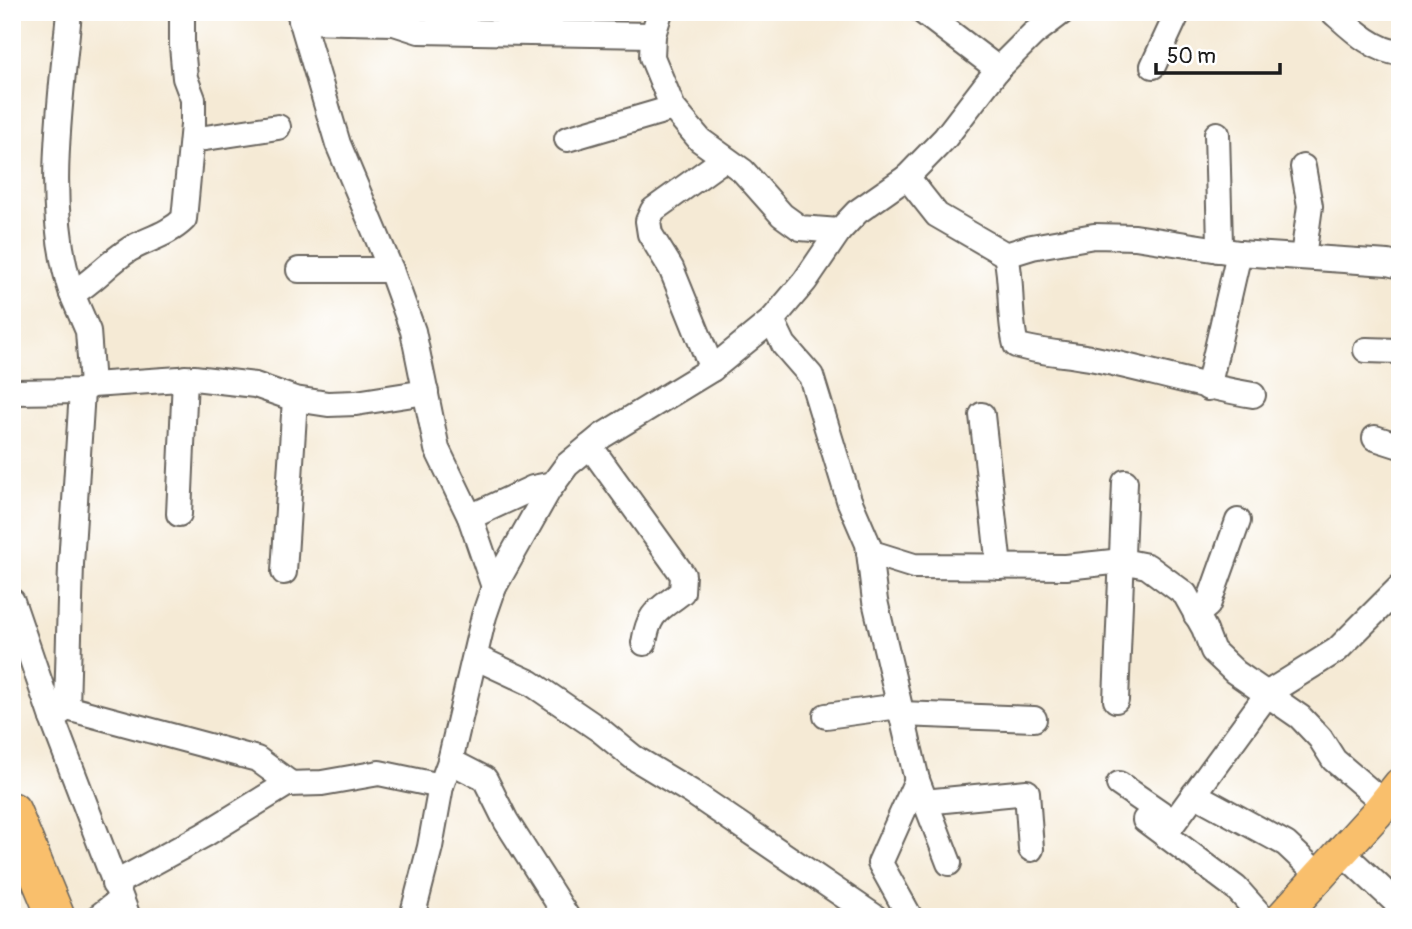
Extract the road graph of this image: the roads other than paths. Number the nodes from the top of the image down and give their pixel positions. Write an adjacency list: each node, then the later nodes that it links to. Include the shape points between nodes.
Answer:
1 (69, 12): 27 (street, via 55,199)
2 (182, 12): 16 (street, via 185,78 193,99)
3 (923, 12): 11 (street)
4 (1062, 12): 11 (street)
5 (1178, 12): 10 (street)
6 (1333, 12): 9 (street, via 1361,37)
7 (300, 16): 8 (street, via 394,23 418,32); 26 (street, via 338,144)
8 (657, 24): 12 (street, via 652,57)
9 (1400, 53)
10 (1153, 66)
11 (998, 69): 19 (street, via 945,138)
12 (673, 108): 15 (street); 17 (street, via 700,140)
13 (278, 127): 16 (street)
14 (1217, 134): 21 (street, via 1220,243)
15 (566, 139)
16 (192, 140): 27 (street, via 184,219 115,259 90,284)
17 (724, 159): 20 (street, via 743,171 782,215 800,228); 31 (street, via 653,210 648,221)
18 (1304, 167): 23 (street, via 1310,206)
19 (907, 177): 20 (street, via 857,212); 22 (street, via 937,215)
20 (839, 231): 28 (street)
21 (1228, 252): 22 (street, via 1135,237 1094,236); 23 (street); 34 (street)
22 (1006, 255): 34 (street, via 1016,345 1036,352 1087,357)
23 (1303, 257): 24 (street)
24 (1400, 266)
25 (299, 270): 26 (street)
26 (391, 270): 36 (street, via 413,331)
27 (72, 294): 33 (street, via 88,331)
28 (772, 320): 31 (street); 48 (street, via 784,345 811,376)
29 (1366, 350): 30 (street)
30 (1400, 351)
31 (712, 369): 41 (street)
32 (185, 378): 33 (street); 38 (street, via 255,385); 45 (street)
33 (87, 388): 35 (street); 61 (street)
34 (1209, 388): 37 (street)
35 (12, 392)
36 (426, 393): 38 (street, via 356,403); 46 (street, via 437,449)
37 (1253, 395)
38 (295, 399): 51 (street)
39 (982, 415): 50 (street)
40 (1375, 438): 42 (street)
41 (590, 446): 44 (street); 56 (street, via 683,575 682,592 654,612)
42 (1400, 446)
43 (1125, 482): 49 (street)
44 (553, 484): 46 (street, via 533,488); 52 (street)
45 (179, 514)
46 (470, 517): 52 (street)
47 (1238, 521): 55 (street, via 1208,605)
48 (869, 552): 50 (street, via 914,566); 60 (street)
49 (1122, 561): 50 (street); 55 (street, via 1147,566 1163,577 1185,594); 59 (street)
50 (999, 567)
51 (284, 572)
52 (494, 587): 57 (street)
53 (1400, 587): 58 (street, via 1337,650)
54 (12, 601): 61 (street)
55 (1196, 615): 58 (street, via 1213,651)
56 (643, 643)
57 (475, 657): 64 (street); 85 (street, via 531,683 633,757)
58 (1268, 693): 69 (street, via 1300,717 1334,760); 70 (street)
59 (1116, 700)
60 (900, 710): 62 (street); 63 (street); 68 (street)
61 (60, 713): 65 (street, via 257,759); 78 (street)
62 (826, 716)
63 (1034, 719)
64 (450, 761): 67 (street); 84 (street, via 485,779)
65 (291, 784): 67 (street, via 379,773); 78 (street, via 204,835)
66 (1119, 784): 70 (street, via 1174,822)
67 (441, 786): 83 (street)
68 (920, 791): 73 (street, via 1027,792); 76 (street); 86 (street, via 880,863)
69 (1392, 793): 74 (main road)
70 (1194, 794): 77 (street, via 1286,844)
71 (12, 811): 81 (highway)
72 (1144, 820): 87 (street, via 1236,888)
73 (1031, 849)
74 (1342, 852): 77 (main road); 79 (street)
75 (12, 862): 80 (highway)
76 (949, 863)
77 (1320, 876): 88 (main road)
78 (121, 900): 82 (street)
79 (1400, 909): 89 (street)
80 (37, 917)
81 (56, 917)
82 (98, 917)
83 (412, 917)
84 (567, 917)
85 (875, 917)
86 (910, 917)
87 (1262, 917)
88 (1282, 917)
89 (1394, 917)

